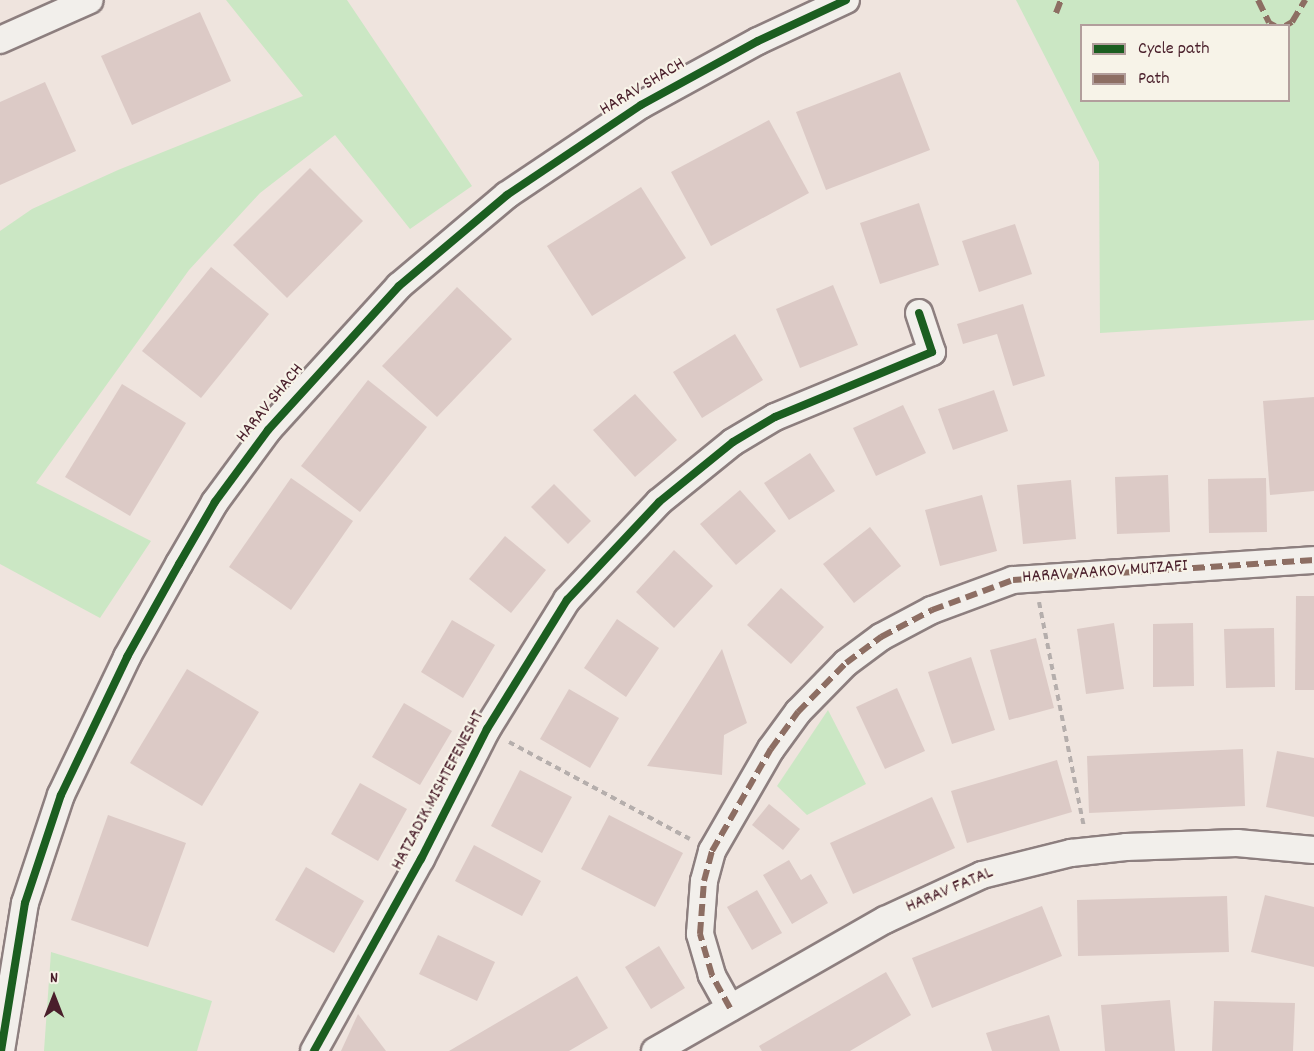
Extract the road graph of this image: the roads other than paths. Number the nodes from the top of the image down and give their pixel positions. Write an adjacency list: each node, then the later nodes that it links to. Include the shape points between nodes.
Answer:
1 (90, 0): 3 (street)
2 (846, 0): 8 (street, HARAV SHACH, via 758,41 641,105 507,195 399,286 268,430 215,502 179,564 117,678 61,795 25,903)
3 (0, 40)
4 (919, 313): 9 (street, HATZADIK MISHTEFENESHT, via 932,352 775,417 725,449 633,527 567,600 487,729 421,859)
5 (1314, 560): 7 (street, HARAV YAAKOV MUTZAFI, via 1013,580 932,610 881,637 846,663 798,712 771,749 712,851 704,880 700,934 712,975)
6 (1314, 850): 7 (street, HARAV FATAL, via 1179,843 1089,851 982,874 936,894)
7 (730, 1008): 10 (street, HARAV FATAL)
8 (1, 1051)
9 (314, 1051)
10 (655, 1051)

